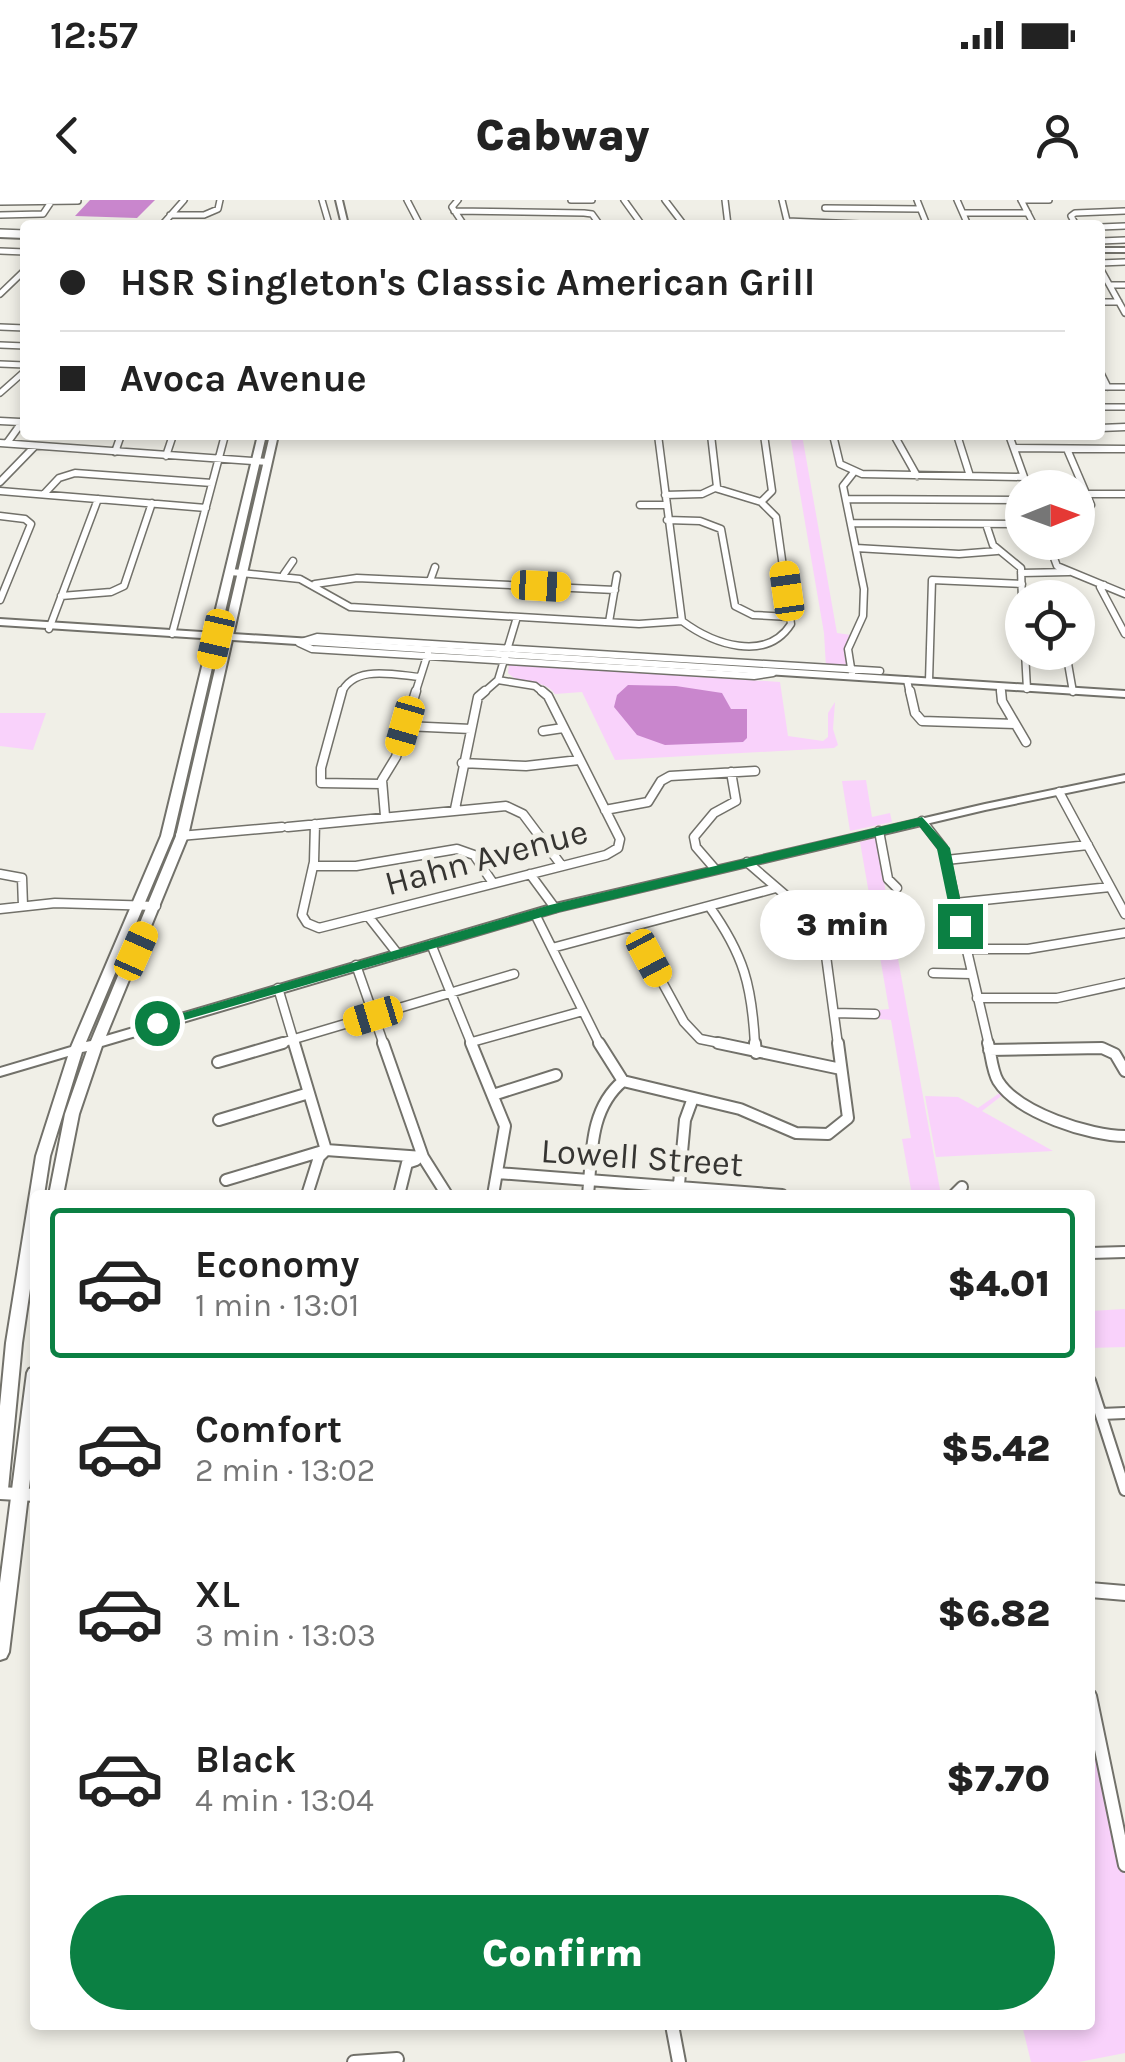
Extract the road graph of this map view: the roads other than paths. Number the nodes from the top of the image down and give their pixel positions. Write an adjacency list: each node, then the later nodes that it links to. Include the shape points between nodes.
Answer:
1 (184, 200): 23 (street)
2 (220, 200): 23 (street, via 212,213)
3 (458, 200): 18 (street)
4 (572, 200): 5 (street)
5 (581, 200): 6 (street)
6 (592, 200)
7 (665, 200): 27 (street)
8 (822, 200): 16 (street)
9 (917, 200): 17 (street)
10 (957, 200): 19 (street)
11 (1021, 200): 12 (street); 21 (street)
12 (1049, 200)
13 (78, 201): 15 (street)
14 (0, 202): 15 (street)
15 (51, 202): 22 (street, via 42,214)
16 (824, 208): 17 (street); 28 (street)
17 (920, 209): 29 (street)
18 (454, 211): 25 (street); 26 (street, via 584,212)
19 (962, 212): 21 (street); 30 (street)
20 (1125, 212): 32 (street, via 1072,213)
21 (1028, 213): 31 (street)
22 (0, 215)
23 (170, 215): 24 (street)
24 (166, 220)
25 (462, 220)
26 (596, 220)
27 (680, 220)
28 (828, 220)
29 (925, 220)
30 (966, 220)
31 (1032, 220)
32 (1074, 220)
33 (20, 275): 35 (street)
34 (1105, 275): 37 (street)
35 (13, 282): 36 (street); 39 (street)
36 (20, 282)
37 (1110, 285): 38 (street); 41 (street)
38 (1125, 286)
39 (0, 294)
40 (1105, 302): 41 (street)
41 (1119, 302): 42 (street)
42 (1125, 313)
43 (20, 320): 45 (street)
44 (0, 327): 45 (street)
45 (12, 328): 46 (street)
46 (20, 328)
47 (20, 373): 48 (street)
48 (0, 393)
49 (20, 424): 64 (street)
50 (67, 440): 66 (street)
51 (119, 440): 71 (street)
52 (171, 440): 72 (street)
53 (223, 440): 73 (street)
54 (262, 440): 75 (main road)
55 (272, 440): 75 (main road)
56 (659, 440): 92 (street)
57 (711, 440): 87 (street)
58 (765, 440): 96 (street, via 772,492)
59 (833, 440): 80 (street, via 840,464)
60 (897, 440): 81 (street)
61 (959, 440): 82 (street)
62 (1011, 440): 67 (street)
63 (1094, 440): 69 (street)
64 (4, 443): 65 (street)
65 (35, 446): 66 (street); 77 (street)
66 (64, 448): 71 (street)
67 (1014, 448): 68 (street); 78 (street)
68 (1067, 448): 69 (street); 79 (street)
69 (1099, 449): 70 (street)
70 (1122, 449): 74 (street)
71 (114, 452): 72 (street)
72 (166, 456): 73 (street)
73 (218, 460): 75 (street); 86 (street)
74 (1125, 460)
75 (262, 462): 84 (main road); 104 (main road)
76 (0, 466): 77 (street)
77 (14, 467): 85 (street)
78 (1022, 470)
79 (1076, 470)
80 (854, 472): 81 (street); 93 (street, via 844,482)
81 (917, 476): 82 (street)
82 (970, 476): 83 (street)
83 (1005, 477)
84 (252, 481): 103 (main road); 104 (main road)
85 (0, 482)
86 (212, 484): 89 (street, via 75,473); 100 (street)
87 (716, 488): 92 (street); 96 (street)
88 (0, 491): 89 (street)
89 (44, 494): 94 (street)
90 (1095, 494): 91 (street)
91 (1125, 494)
92 (665, 495): 99 (street)
93 (846, 498): 95 (street); 105 (street)
94 (98, 499): 97 (street); 126 (street)
95 (1005, 500)
96 (761, 502): 129 (street, via 776,517)
97 (152, 503): 100 (street); 126 (street, via 124,586)
98 (640, 505): 99 (street)
99 (666, 505): 102 (street)
100 (206, 508): 134 (street)
101 (0, 516): 127 (street, via 32,524)
102 (668, 520): 129 (street, via 705,522 723,532 739,610); 130 (street)
103 (242, 521): 104 (main road); 113 (main road)
104 (255, 521): 114 (main road)
105 (851, 523): 106 (street); 108 (street)
106 (986, 524): 107 (street); 109 (street)
107 (1005, 524)
108 (856, 548): 109 (street); 146 (street, via 864,588 862,616 848,649)
109 (997, 550): 116 (street)
110 (1055, 560): 115 (street)
111 (294, 561): 117 (street)
112 (435, 567): 120 (street)
113 (231, 572): 114 (street); 136 (main road)
114 (244, 572): 117 (street); 136 (main road)
115 (1069, 572): 116 (street); 123 (street)
116 (1021, 573): 119 (street)
117 (284, 574): 122 (street)
118 (617, 575): 124 (street)
119 (1022, 580)
120 (430, 582): 122 (street, via 356,578); 124 (street)
121 (1005, 583): 150 (street, via 932,580)
122 (315, 584): 128 (street, via 330,600 350,607)
123 (1104, 586): 125 (street); 135 (street)
124 (615, 590): 131 (street)
125 (1125, 594)
126 (61, 596): 133 (street)
127 (0, 600)
128 (517, 617): 131 (street); 140 (street)
129 (790, 618): 138 (street, via 791,629 781,638)
130 (682, 621): 131 (street); 138 (street)
131 (610, 622)
132 (0, 624): 133 (main road)
133 (50, 627): 134 (main road); 136 (main road)
134 (172, 634): 136 (main road)
135 (1125, 634)
136 (222, 639): 137 (main road); 174 (main road); 175 (main road)
137 (298, 643): 139 (main road); 140 (street, via 317,638)
138 (734, 645): 141 (street)
139 (428, 653): 140 (main road); 147 (street)
140 (506, 655): 141 (main road); 144 (street, via 754,676); 148 (street)
141 (733, 665): 144 (main road); 146 (street)
142 (1026, 670): 152 (street)
143 (1069, 670): 153 (street)
144 (784, 671): 146 (main road)
145 (880, 671): 146 (street)
146 (852, 672): 149 (main road)
147 (420, 677): 156 (street); 166 (street, via 365,674 343,687 321,783)
148 (498, 680): 157 (street, Hahn Avenue, via 541,688); 158 (street, via 480,694)
149 (907, 680): 150 (main road); 155 (street, via 922,721)
150 (929, 681): 151 (main road)
151 (1000, 687): 152 (main road); 155 (street)
152 (1027, 688): 153 (main road)
153 (1073, 692): 154 (main road)
154 (1125, 694)
155 (1015, 724): 160 (street)
156 (405, 726): 158 (street); 166 (street)
157 (563, 728): 159 (street); 161 (street, Hahn Avenue)
158 (471, 729): 162 (street)
159 (543, 731)
160 (1026, 742)
161 (580, 760): 162 (street); 169 (street, Hahn Avenue)
162 (462, 763): 168 (street)
163 (755, 771): 164 (street)
164 (731, 772): 169 (street, via 670,776 648,802); 181 (street, via 736,801 694,837)
165 (1123, 781): 167 (main road)
166 (382, 784): 170 (street)
167 (1059, 792): 171 (main road); 176 (street)
168 (455, 809): 170 (street); 180 (street, via 516,810)
169 (606, 810): 180 (street, Hahn Avenue, via 618,848)
170 (385, 816): 172 (street)
171 (922, 821): 173 (main road); 177 (street)
172 (315, 824): 175 (street); 179 (street, Hahn Avenue)
173 (879, 831): 178 (main road); 187 (street, via 888,879)
174 (167, 836): 175 (street); 189 (main road)
175 (182, 836): 191 (main road)
176 (1088, 845): 177 (street); 185 (street)
177 (946, 860): 188 (street)
178 (747, 862): 181 (main road); 186 (street)
179 (313, 866): 184 (street, via 356,866 457,849 474,856); 197 (street, Hahn Avenue, via 306,923 327,928)
180 (562, 866): 183 (street, Hahn Avenue)
181 (715, 869): 193 (main road)
182 (0, 874): 190 (street, via 22,878)
183 (530, 874): 184 (street, Hahn Avenue); 193 (street)
184 (493, 883): 197 (street, Hahn Avenue)
185 (1110, 887): 188 (street); 196 (street)
186 (776, 888): 192 (street); 214 (street, via 812,920 824,941)
187 (897, 888)
188 (956, 903): 202 (street)
189 (139, 905): 190 (street); 191 (street); 221 (main road)
190 (23, 906): 194 (street)
191 (156, 906): 213 (main road)
192 (709, 906): 198 (street); 223 (street, via 748,967)
193 (555, 908): 195 (main road)
194 (0, 909)
195 (535, 914): 200 (main road); 201 (street)
196 (1125, 914)
197 (368, 916): 203 (street)
198 (632, 926): 201 (street); 223 (street, via 691,1032)
199 (1125, 932): 202 (street, via 1028,949)
200 (431, 944): 203 (main road); 210 (street)
201 (552, 948): 212 (street)
202 (966, 948): 207 (street)
203 (396, 954): 204 (main road)
204 (356, 966): 209 (main road); 216 (street)
205 (933, 973): 207 (street)
206 (514, 974): 210 (street)
207 (971, 974): 211 (street)
208 (1125, 983): 211 (street, via 1058,998)
209 (278, 988): 217 (main road); 218 (street)
210 (451, 992): 216 (street); 220 (street)
211 (977, 998): 222 (street)
212 (583, 1012): 220 (street); 230 (street)
213 (110, 1013): 217 (main road, via 114,1024); 219 (main road)
214 (835, 1014): 215 (street); 226 (street)
215 (875, 1014)
216 (373, 1016): 218 (street); 238 (street)
217 (142, 1028): 219 (main road)
218 (293, 1039): 225 (street); 232 (street)
219 (97, 1042): 221 (main road); 243 (main road, via 72,1114)
220 (472, 1042): 233 (street)
221 (76, 1048): 224 (main road); 231 (main road)
222 (989, 1050): 227 (street, via 1102,1048); 236 (street, via 997,1080 1011,1092 1091,1135)
223 (756, 1053): 226 (street)
224 (36, 1061): 228 (main road); 231 (main road, via 62,1064)
225 (218, 1062)
226 (841, 1069): 234 (street, via 848,1118 832,1132 796,1132)
227 (1125, 1071)
228 (0, 1072)
229 (556, 1075): 233 (street)
230 (624, 1080): 234 (street); 241 (street, via 601,1102)
231 (62, 1087): 242 (main road)
232 (309, 1092): 235 (street); 237 (street)
233 (493, 1095): 239 (street, via 505,1126)
234 (694, 1098): 250 (street, via 685,1120)
235 (218, 1120)
236 (1125, 1136)
237 (326, 1150): 238 (street); 240 (street); 244 (street)
238 (423, 1158): 245 (street, via 407,1163); 246 (street)
239 (497, 1173): 241 (street, Lowell Street); 247 (street)
240 (226, 1180)
241 (590, 1180): 248 (street); 249 (street, Lowell Street)
242 (35, 1190)
243 (57, 1190)
244 (309, 1190)
245 (400, 1190)
246 (444, 1190)
247 (494, 1190)
248 (589, 1190)
249 (671, 1190)
250 (679, 1190)
251 (30, 1222): 259 (main road)
252 (1125, 1252): 253 (street)
253 (1095, 1253)
254 (1095, 1398): 256 (street)
255 (1125, 1413): 256 (street)
256 (1100, 1414): 258 (street)
257 (30, 1459): 260 (main road)
258 (1125, 1490)
259 (0, 1491): 260 (main road)
260 (28, 1494): 263 (main road)
261 (1095, 1590): 262 (main road)
262 (1125, 1593)
263 (0, 1652)
264 (1095, 1714): 265 (street)
265 (1118, 1797): 266 (street)
266 (1125, 1866)
267 (673, 2030): 270 (street)
268 (397, 2059): 269 (street)
269 (354, 2062)
270 (679, 2062)

